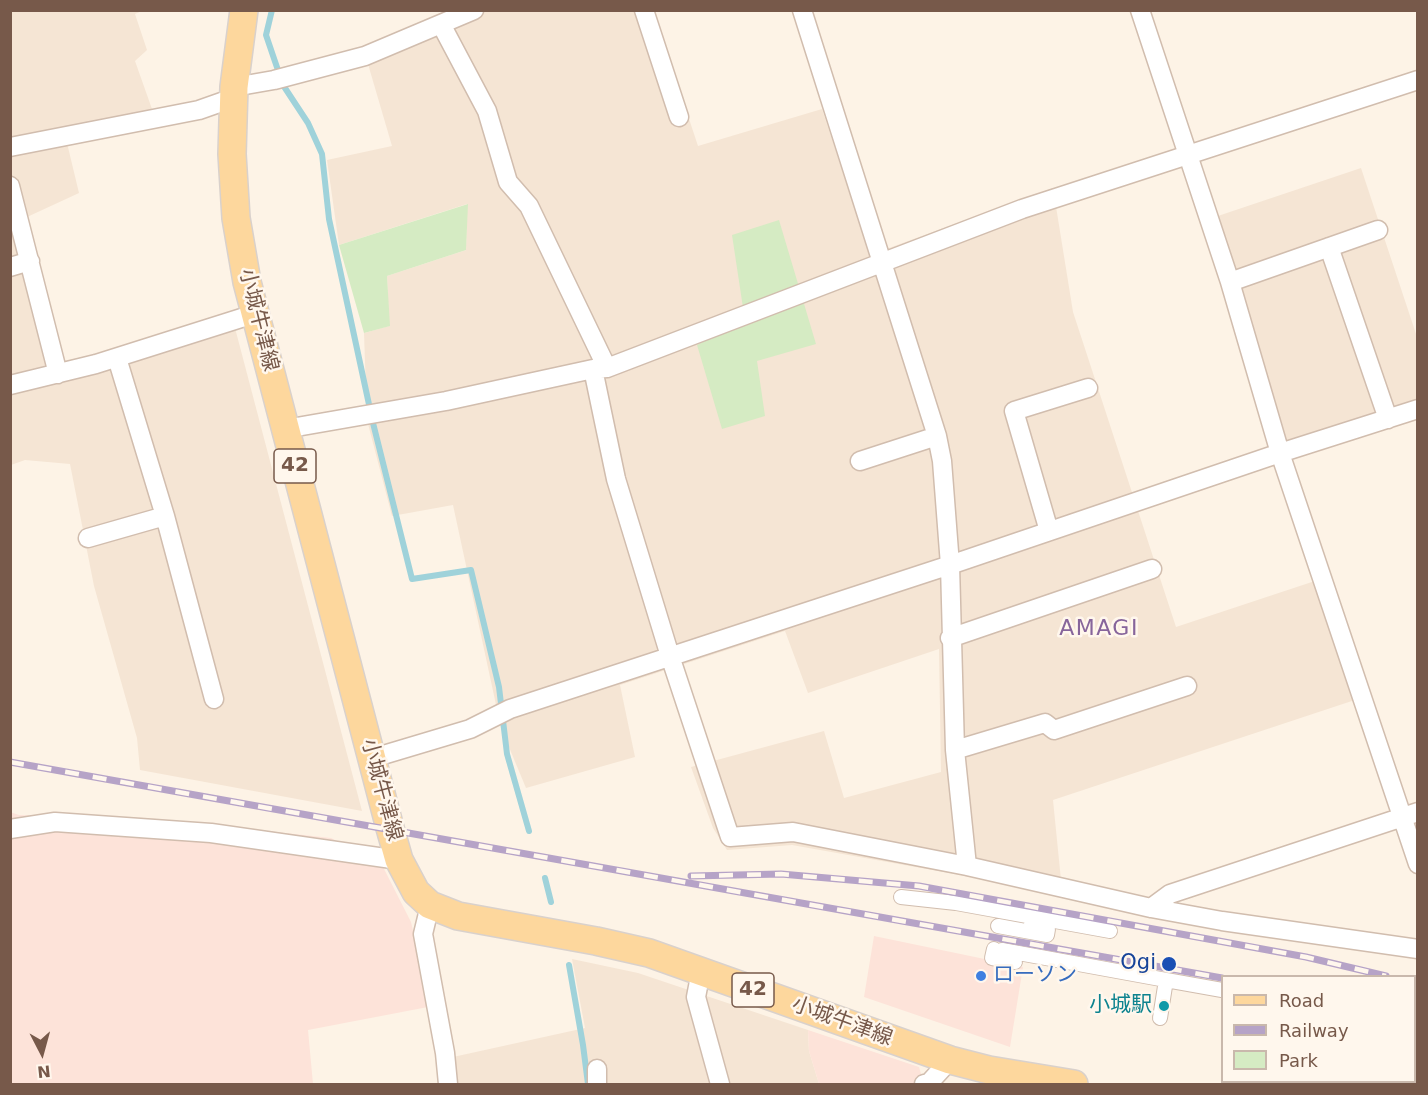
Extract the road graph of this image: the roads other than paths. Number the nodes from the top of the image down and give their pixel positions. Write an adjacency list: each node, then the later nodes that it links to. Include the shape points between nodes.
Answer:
1 (244, 10): 8 (main road, 小城牛津線 / 42)
2 (474, 10): 6 (street)
3 (644, 10): 9 (street)
4 (802, 10): 16 (street)
5 (1140, 10): 11 (street)
6 (442, 26): 8 (street, via 365,56); 21 (street, via 487,111 508,182 529,206)
7 (1418, 80): 11 (street)
8 (233, 92): 10 (street, via 199,110); 19 (main road, 小城牛津線 / 42, via 236,218)
9 (679, 117)
10 (10, 147)
11 (1187, 154): 16 (street); 18 (street)
12 (10, 186): 15 (street)
13 (1378, 230): 14 (street)
14 (1329, 247): 18 (street); 26 (street)
15 (30, 261): 17 (street); 22 (street)
16 (882, 261): 21 (street); 28 (street)
17 (10, 267)
18 (1230, 282): 29 (street)
19 (254, 314): 20 (street); 27 (main road, 小城牛津線 / 42)
20 (117, 358): 22 (street); 31 (street)
21 (600, 368): 27 (street); 37 (street, via 616,479)
22 (58, 374): 23 (street)
23 (10, 385)
24 (1088, 388): 32 (street, via 1014,411)
25 (1418, 409): 26 (street)
26 (1388, 419): 29 (street)
27 (285, 429): 41 (main road, 小城牛津線 / 42)
28 (937, 436): 30 (street); 34 (street)
29 (1280, 453): 32 (street); 42 (street)
30 (860, 461)
31 (165, 516): 33 (street); 39 (street)
32 (1049, 531): 34 (street)
33 (88, 538)
34 (950, 565): 36 (street); 37 (street)
35 (1152, 569): 36 (street)
36 (950, 638): 40 (street)
37 (670, 656): 41 (street, via 504,712 470,729); 46 (street, via 730,837 793,832)
38 (1187, 686): 40 (street, via 1053,730 1045,723)
39 (214, 699)
40 (955, 750): 46 (street)
41 (373, 758): 44 (main road, 小城牛津線 / 42)
42 (1410, 815): 45 (street); 49 (street, via 1170,894)
43 (10, 829): 44 (street, via 55,822 211,833)
44 (399, 860): 48 (main road, 小城牛津線 / 42, via 416,892)
45 (1418, 864)
46 (967, 866): 49 (street)
47 (901, 897): 50 (street, via 956,903)
48 (430, 905): 53 (main road, 小城牛津線 / 42, via 458,916 649,953); 59 (street, via 423,934)
49 (1151, 908): 52 (street)
50 (1002, 918): 51 (street); 54 (street, via 998,950)
51 (1110, 931)
52 (1418, 949)
53 (701, 971): 57 (main road, 小城牛津線 / 42); 60 (street, via 696,997)
54 (1166, 983): 55 (street); 56 (street)
55 (1221, 990)
56 (1160, 1018)
57 (950, 1060): 58 (main road, 小城牛津線 / 42); 61 (street)
58 (988, 1077): 62 (main road, 小城牛津線 / 42)
59 (448, 1084)
60 (720, 1084)
61 (924, 1084)
62 (1074, 1084)

